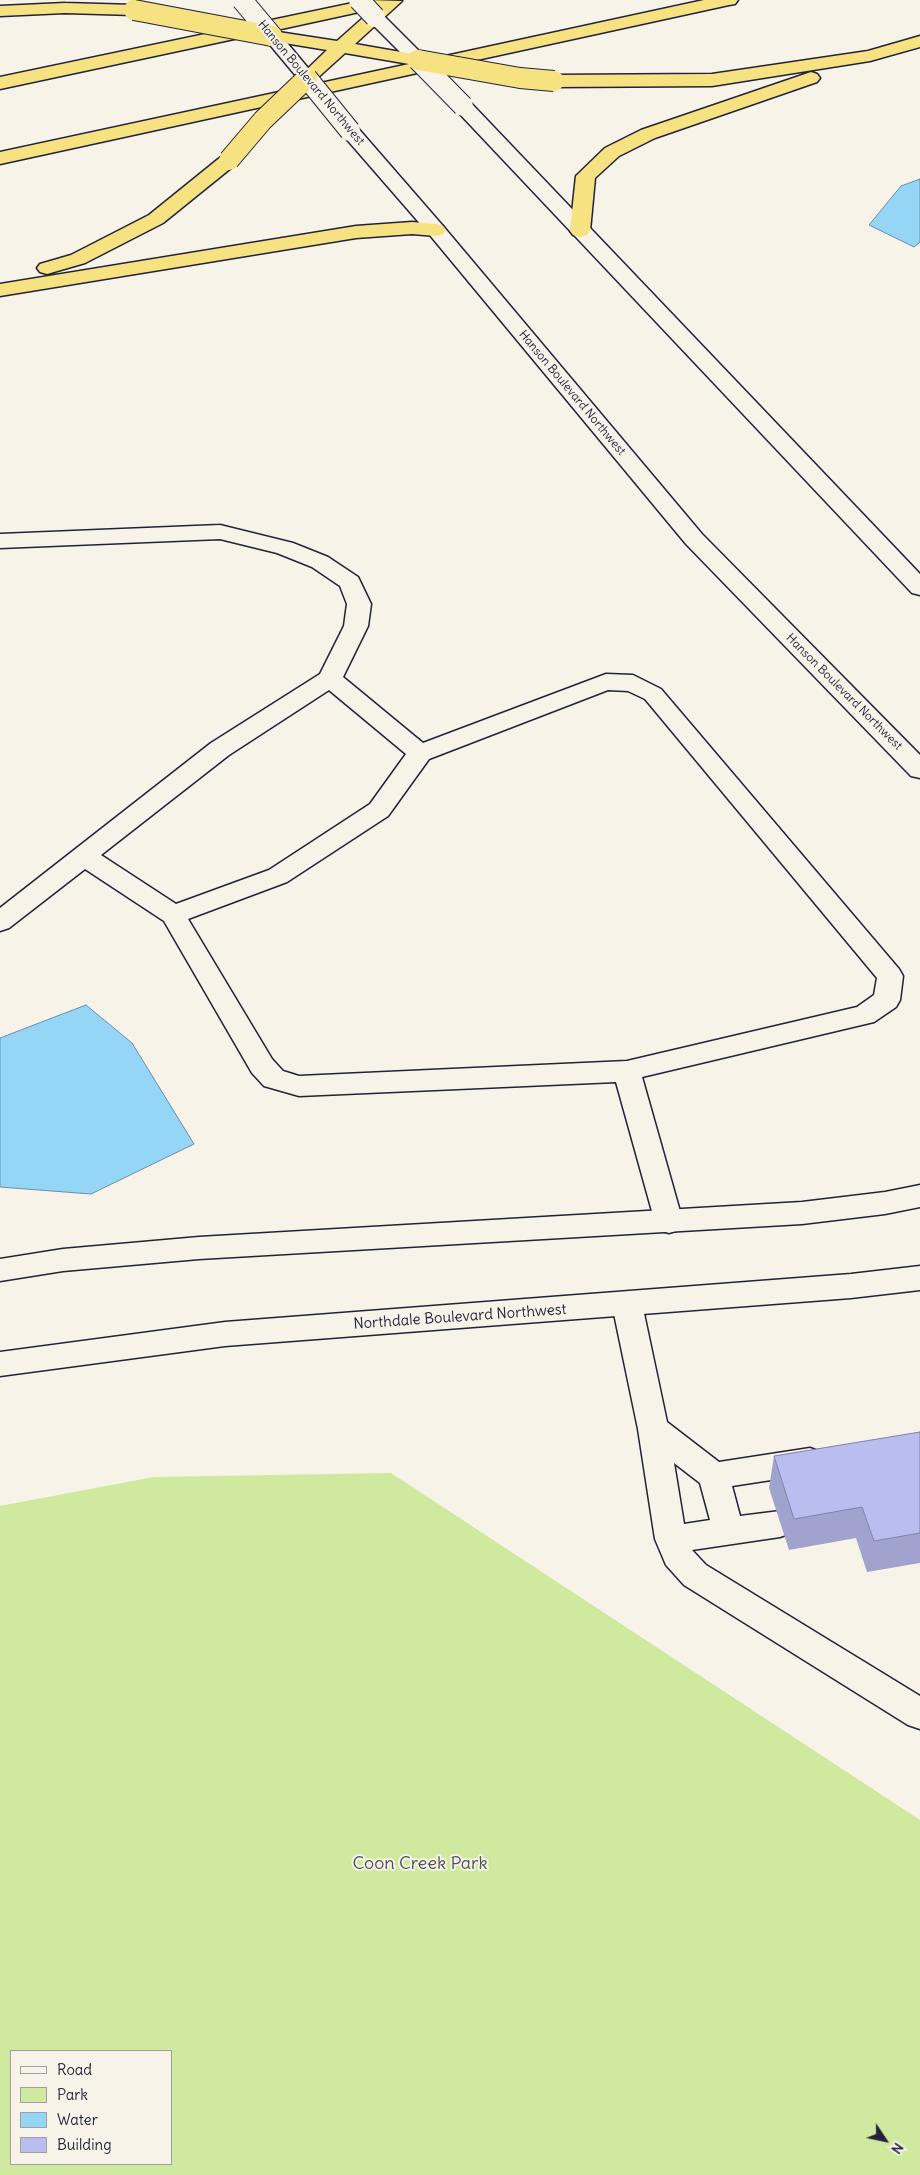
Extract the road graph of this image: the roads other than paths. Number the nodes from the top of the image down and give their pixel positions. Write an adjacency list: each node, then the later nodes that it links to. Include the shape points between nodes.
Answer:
1 (242, 0): 7 (main road, Hanson Boulevard Northwest, bridge)
2 (359, 0): 6 (main road, bridge)
3 (393, 0): 6 (highway); 13 (highway)
4 (729, 0): 14 (highway)
5 (0, 11): 7 (highway, bridge, via 65,8 134,10)
6 (375, 17): 9 (highway); 11 (main road)
7 (272, 36): 9 (highway); 12 (main road, Hanson Boulevard Northwest)
8 (920, 41): 10 (highway)
9 (343, 46): 11 (highway); 12 (highway)
10 (870, 56): 11 (highway, bridge, via 712,80 554,81); 16 (highway, via 648,134 612,152 586,176)
11 (418, 60): 16 (main road, bridge)
12 (307, 78): 15 (main road, Hanson Boulevard Northwest, bridge); 17 (highway, bridge, via 263,120 229,160 156,219 78,259)
13 (0, 83)
14 (0, 158)
15 (436, 230): 18 (highway, via 412,228 356,232); 23 (main road, Hanson Boulevard Northwest, via 694,539)
16 (580, 231): 20 (main road)
17 (0, 282)
18 (0, 290)
19 (0, 541): 21 (main road, via 220,532 285,548 320,562 350,582 358,604 356,626)
20 (920, 588)
21 (330, 679): 22 (main road); 24 (main road, via 220,749)
22 (420, 753): 25 (main road, via 379,810 278,876); 27 (main road, via 606,682 633,683 653,694 890,976 887,1000 865,1015)
23 (920, 770)
24 (84, 856): 25 (main road); 26 (main road)
25 (173, 915): 27 (main road, via 262,1066 274,1079 299,1086)
26 (0, 922)
27 (627, 1071): 29 (main road)
28 (920, 1196): 29 (main road, via 802,1213)
29 (669, 1222): 30 (main road, via 199,1248 63,1260)
30 (0, 1270)
31 (920, 1278): 32 (main road, Northdale Boulevard Northwest)
32 (627, 1304): 33 (main road, Northdale Boulevard Northwest, via 224,1334); 34 (main road)
33 (0, 1364)
34 (653, 1429): 36 (main road); 39 (main road)
35 (842, 1457): 36 (main road)
36 (714, 1476): 38 (main road)
37 (780, 1524): 38 (main road)
38 (728, 1531): 39 (main road)
39 (672, 1539): 40 (main road, via 677,1554 695,1575)
40 (920, 1714)

